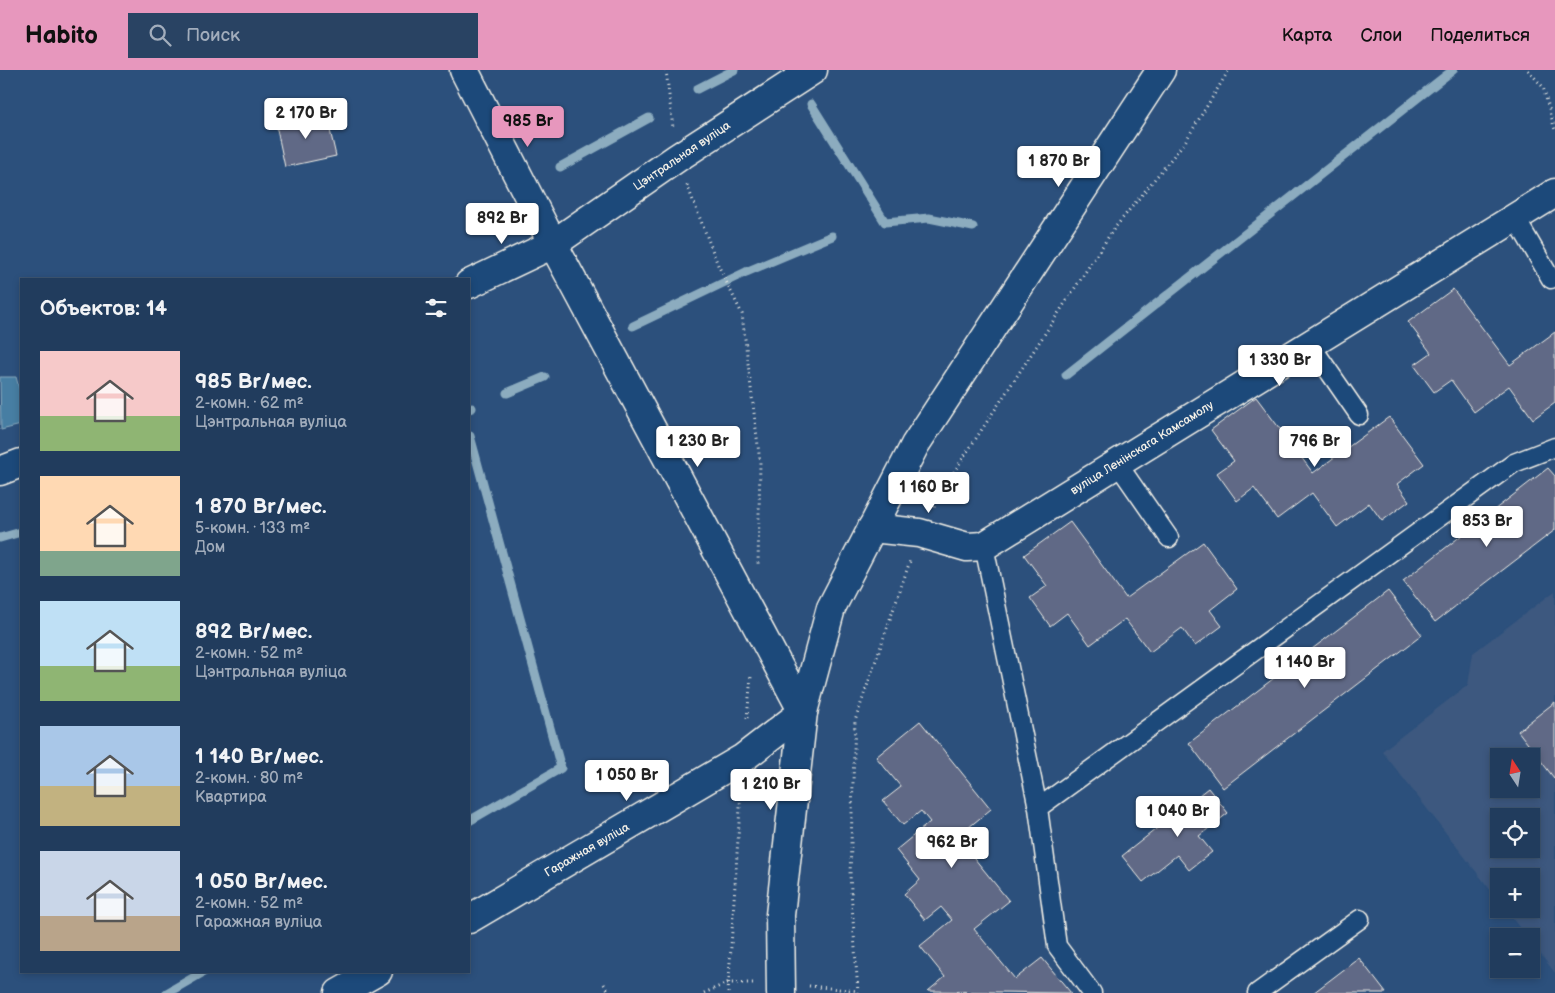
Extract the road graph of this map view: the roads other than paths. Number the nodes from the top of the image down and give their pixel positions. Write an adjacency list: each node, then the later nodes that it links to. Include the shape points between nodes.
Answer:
1 (464, 70): 6 (street)
2 (813, 70): 6 (street, Цэнтральная вуліца, via 677,158)
3 (1161, 70): 15 (street, via 915,445)
4 (1555, 192): 5 (street, вуліца Ленінскага Камсамолу)
5 (1515, 217): 7 (lane); 9 (street, вуліца Ленінскага Камсамолу)
6 (553, 244): 8 (street, Цэнтральная вуліца); 18 (street)
7 (1551, 280)
8 (470, 284)
9 (1310, 344): 10 (lane); 13 (street, вуліца Ленінскага Камсамолу)
10 (1359, 415)
11 (1555, 447): 19 (lane, via 1514,463)
12 (20, 463): 14 (street)
13 (1117, 463): 16 (lane); 17 (street, вуліца Ленінскага Камсамолу)
14 (0, 471)
15 (872, 528): 17 (street, via 919,533 967,547); 18 (street, via 831,608)
16 (1169, 538)
17 (984, 546): 19 (lane)
18 (803, 712): 20 (street, Гаражная вуліца, via 743,758); 24 (street, via 780,915)
19 (1038, 808): 25 (lane, via 1057,946)
20 (470, 918)
21 (1360, 919): 26 (lane)
22 (375, 973): 23 (street)
23 (340, 993)
24 (781, 993)
25 (1092, 993)
26 (1257, 993)

